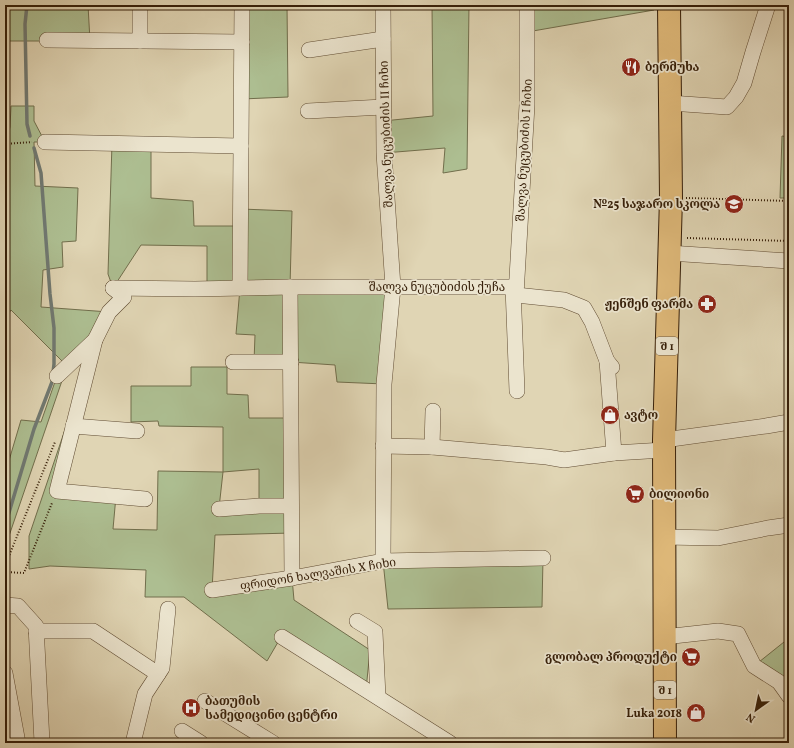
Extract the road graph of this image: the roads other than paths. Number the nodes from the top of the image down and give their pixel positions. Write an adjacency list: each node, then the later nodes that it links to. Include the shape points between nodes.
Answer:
1 (140, 5): 9 (street)
2 (242, 5): 10 (street)
3 (383, 5): 7 (street, შალვა ნუცუბიძის II ჩიხი)
4 (527, 5): 22 (street, შალვა ნუცუბიძის I ჩიხი, via 527,105)
5 (669, 5): 12 (highway, შ 1)
6 (768, 5): 12 (street, via 744,83 727,107)
7 (383, 38): 11 (street); 13 (street, შალვა ნუცუბიძის II ჩიხი)
8 (47, 40): 9 (street)
9 (140, 41): 10 (street)
10 (242, 42): 16 (street)
11 (310, 50)
12 (670, 103): 17 (highway, შ 1)
13 (383, 107): 14 (street); 20 (street, შალვა ნუცუბიძის II ჩიხი)
14 (308, 111)
15 (45, 142): 16 (street)
16 (241, 146): 21 (street)
17 (669, 245): 18 (street); 32 (highway, შ 1)
18 (789, 261)
19 (290, 287): 20 (street, შალვა ნუცუბიძის ქუჩა); 21 (street, შალვა ნუცუბიძის ქუჩა); 25 (street)
20 (394, 287): 22 (street, შალვა ნუცუბიძის ქუჩა); 33 (street, შალვა ნუცუბიძის II ჩიხი, via 384,384)
21 (240, 288): 23 (street, შალვა ნუცუბიძის ქუჩა, via 113,288 124,297 109,312)
22 (515, 291): 27 (street, შალვა ნუცუბიძის I ჩიხი); 35 (street, შალვა ნუცუბიძის ქუჩა, via 564,300 584,308 610,364)
23 (95, 340): 26 (street); 30 (street)
24 (233, 362): 25 (street)
25 (291, 362): 37 (street)
26 (57, 376)
27 (517, 391)
28 (433, 411): 34 (street)
29 (789, 422): 32 (street)
30 (73, 426): 31 (street); 36 (street, via 56,491)
31 (137, 431)
32 (664, 445): 35 (street); 40 (highway, შ 1)
33 (383, 446): 34 (street); 42 (street, შალვა ნუცუბიძის II ჩიხი)
34 (432, 447): 35 (street, via 564,460)
35 (614, 453)
36 (144, 499)
37 (291, 506): 38 (street); 43 (street)
38 (219, 509)
39 (789, 525): 40 (street, via 718,538)
40 (664, 537): 50 (highway, შ 1)
41 (543, 558): 42 (street, ფრიდონ ხალვაშის X ჩიხი)
42 (383, 561): 43 (street, ფრიდონ ხალვაშის X ჩიხი)
43 (292, 578): 44 (street, ფრიდონ ხალვაშის X ჩიხი)
44 (212, 590)
45 (5, 606): 48 (street, via 18,606 36,626)
46 (168, 609): 52 (street, via 162,668)
47 (357, 621): 54 (street, via 375,632)
48 (36, 632): 52 (street, via 92,631); 58 (street)
49 (282, 637): 54 (street)
50 (664, 637): 53 (street, via 718,631 738,634 754,666 779,682); 64 (highway, შ 1)
51 (5, 673): 56 (street)
52 (158, 674): 60 (street, via 145,694)
53 (789, 696)
54 (378, 698): 63 (street)
55 (205, 701): 62 (street)
56 (8, 705): 59 (street)
57 (182, 731): 61 (street)
58 (42, 742)
59 (18, 743)
60 (133, 743)
61 (201, 743)
62 (273, 743)
63 (450, 743)
64 (665, 743)

